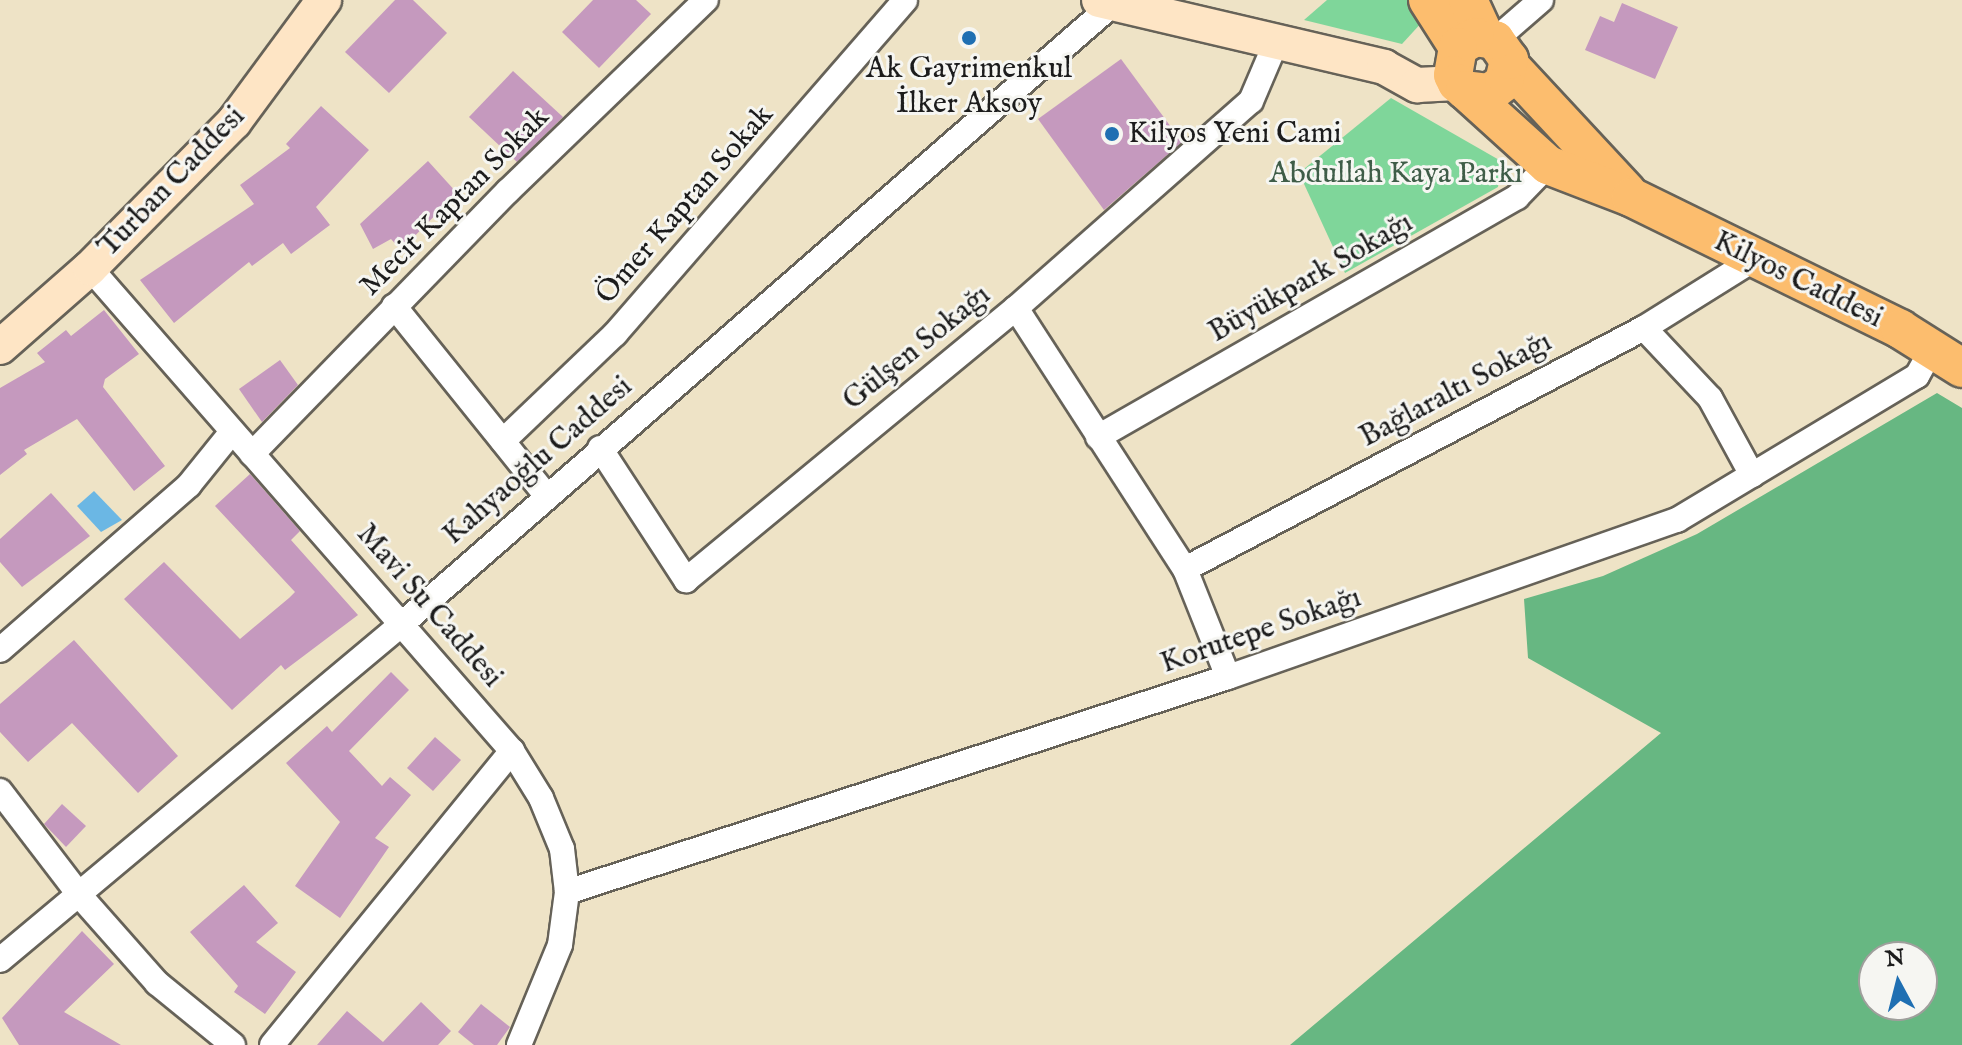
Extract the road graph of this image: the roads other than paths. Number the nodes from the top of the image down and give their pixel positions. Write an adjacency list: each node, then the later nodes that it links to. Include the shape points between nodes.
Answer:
1 (324, 0): 13 (main road, Turban Caddesi, via 234,122)
2 (706, 0): 14 (street, Mecit Kaptan Sokak)
3 (905, 0): 21 (street, Ömer Kaptan Sokak, via 615,334)
4 (1428, 0): 9 (main road)
5 (1468, 0): 9 (main road)
6 (1541, 0): 9 (street)
7 (1106, 2): 8 (main road); 22 (street, Kahyaoğlu Caddesi)
8 (1277, 40): 9 (main road, via 1384,67); 15 (street, Gülşen Sokağı, via 1251,101)
9 (1479, 60): 10 (main road); 11 (main road)
10 (1548, 165): 11 (main road); 20 (street, Büyükpark Sokağı, via 1517,197)
11 (1631, 197): 12 (main road, Kilyos Caddesi)
12 (1753, 260): 16 (street, Bağlaraltı Sokağı); 18 (main road, Kilyos Caddesi)
13 (90, 268): 17 (main road, Turban Caddesi); 19 (street, Mavi Su Caddesi)
14 (394, 306): 21 (street); 23 (street, Mecit Kaptan Sokak)
15 (1016, 308): 20 (street); 22 (street, Gülşen Sokağı, via 686,580)
16 (1644, 328): 24 (street, via 1710,398); 26 (street, Bağlaraltı Sokağı)
17 (0, 347)
18 (1947, 358): 24 (street, Korutepe Sokağı)
19 (231, 433): 23 (street, Mavi Su Caddesi); 28 (street, via 189,485)
20 (1098, 437): 26 (street)
21 (503, 441): 25 (street)
22 (600, 448): 25 (street, Kahyaoğlu Caddesi)
23 (252, 454): 27 (street, Mavi Su Caddesi)
24 (1752, 475): 29 (street, Korutepe Sokağı, via 1677,520)
25 (547, 496): 27 (street, Kahyaoğlu Caddesi)
26 (1185, 569): 29 (street)
27 (403, 623): 30 (street, Mavi Su Caddesi); 33 (street, Kahyaoğlu Caddesi)
28 (0, 650)
29 (1228, 677): 32 (street, Korutepe Sokağı)
30 (512, 751): 32 (street, Mavi Su Caddesi, via 541,798 562,849); 36 (street)
31 (0, 791): 33 (street)
32 (567, 892): 37 (street, Mavi Su Caddesi, via 560,945)
33 (81, 897): 34 (street, Kahyaoğlu Caddesi); 35 (street, via 157,983)
34 (0, 960)
35 (233, 1045)
36 (272, 1045)
37 (519, 1045)

